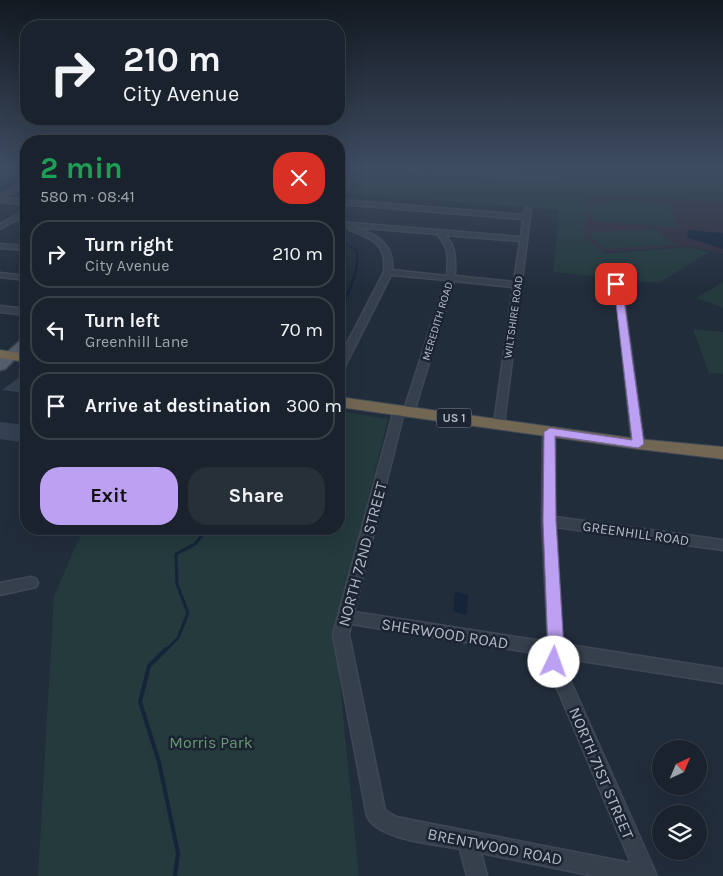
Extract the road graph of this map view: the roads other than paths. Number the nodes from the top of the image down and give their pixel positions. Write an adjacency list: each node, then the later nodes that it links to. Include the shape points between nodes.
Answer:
1 (412, 207): 11 (street, WILTSHIRE ROAD, via 528,213)
2 (20, 215): 3 (street)
3 (10, 221): 4 (street); 7 (street)
4 (20, 222)
5 (345, 224): 8 (street)
6 (345, 226): 10 (street)
7 (0, 227)
8 (376, 227): 9 (street); 10 (street)
9 (440, 233): 11 (street); 17 (street, MEREDITH ROAD, via 449,243 454,261)
10 (365, 234): 14 (street, via 380,242 388,252)
11 (524, 239): 18 (street, WILTSHIRE ROAD)
12 (0, 246): 13 (street)
13 (20, 248)
14 (388, 272): 17 (street); 23 (street)
15 (0, 274): 16 (street)
16 (20, 277)
17 (451, 278): 18 (street); 27 (street, MEREDITH ROAD)
18 (518, 285): 28 (street, WILTSHIRE ROAD)
19 (618, 285): 30 (street)
20 (0, 309): 21 (street)
21 (20, 311)
22 (20, 347): 25 (main road)
23 (345, 356)
24 (20, 358): 25 (highway)
25 (4, 359)
26 (345, 403): 27 (highway, US 1)
27 (404, 411): 28 (highway, US 1); 36 (street, NORTH 72ND STREET)
28 (499, 424): 29 (highway, US 1)
29 (550, 432): 30 (highway, US 1); 32 (street, NORTH 71ST STREET)
30 (638, 444): 31 (highway, US 1)
31 (723, 453)
32 (549, 521): 33 (street, GREENHILL ROAD); 37 (street, NORTH 71ST STREET)
33 (723, 545)
34 (31, 583): 35 (street)
35 (0, 589)
36 (345, 617): 37 (street, SHERWOOD ROAD); 39 (street, NORTH 72ND STREET, via 341,635)
37 (556, 651): 38 (street, SHERWOOD ROAD); 42 (street, NORTH 71ST STREET, via 554,662)
38 (723, 676)
39 (377, 816): 40 (street, BRENTWOOD ROAD, via 393,826)
40 (468, 841): 41 (street); 42 (street, BRENTWOOD ROAD)
41 (477, 876)
42 (646, 876)

